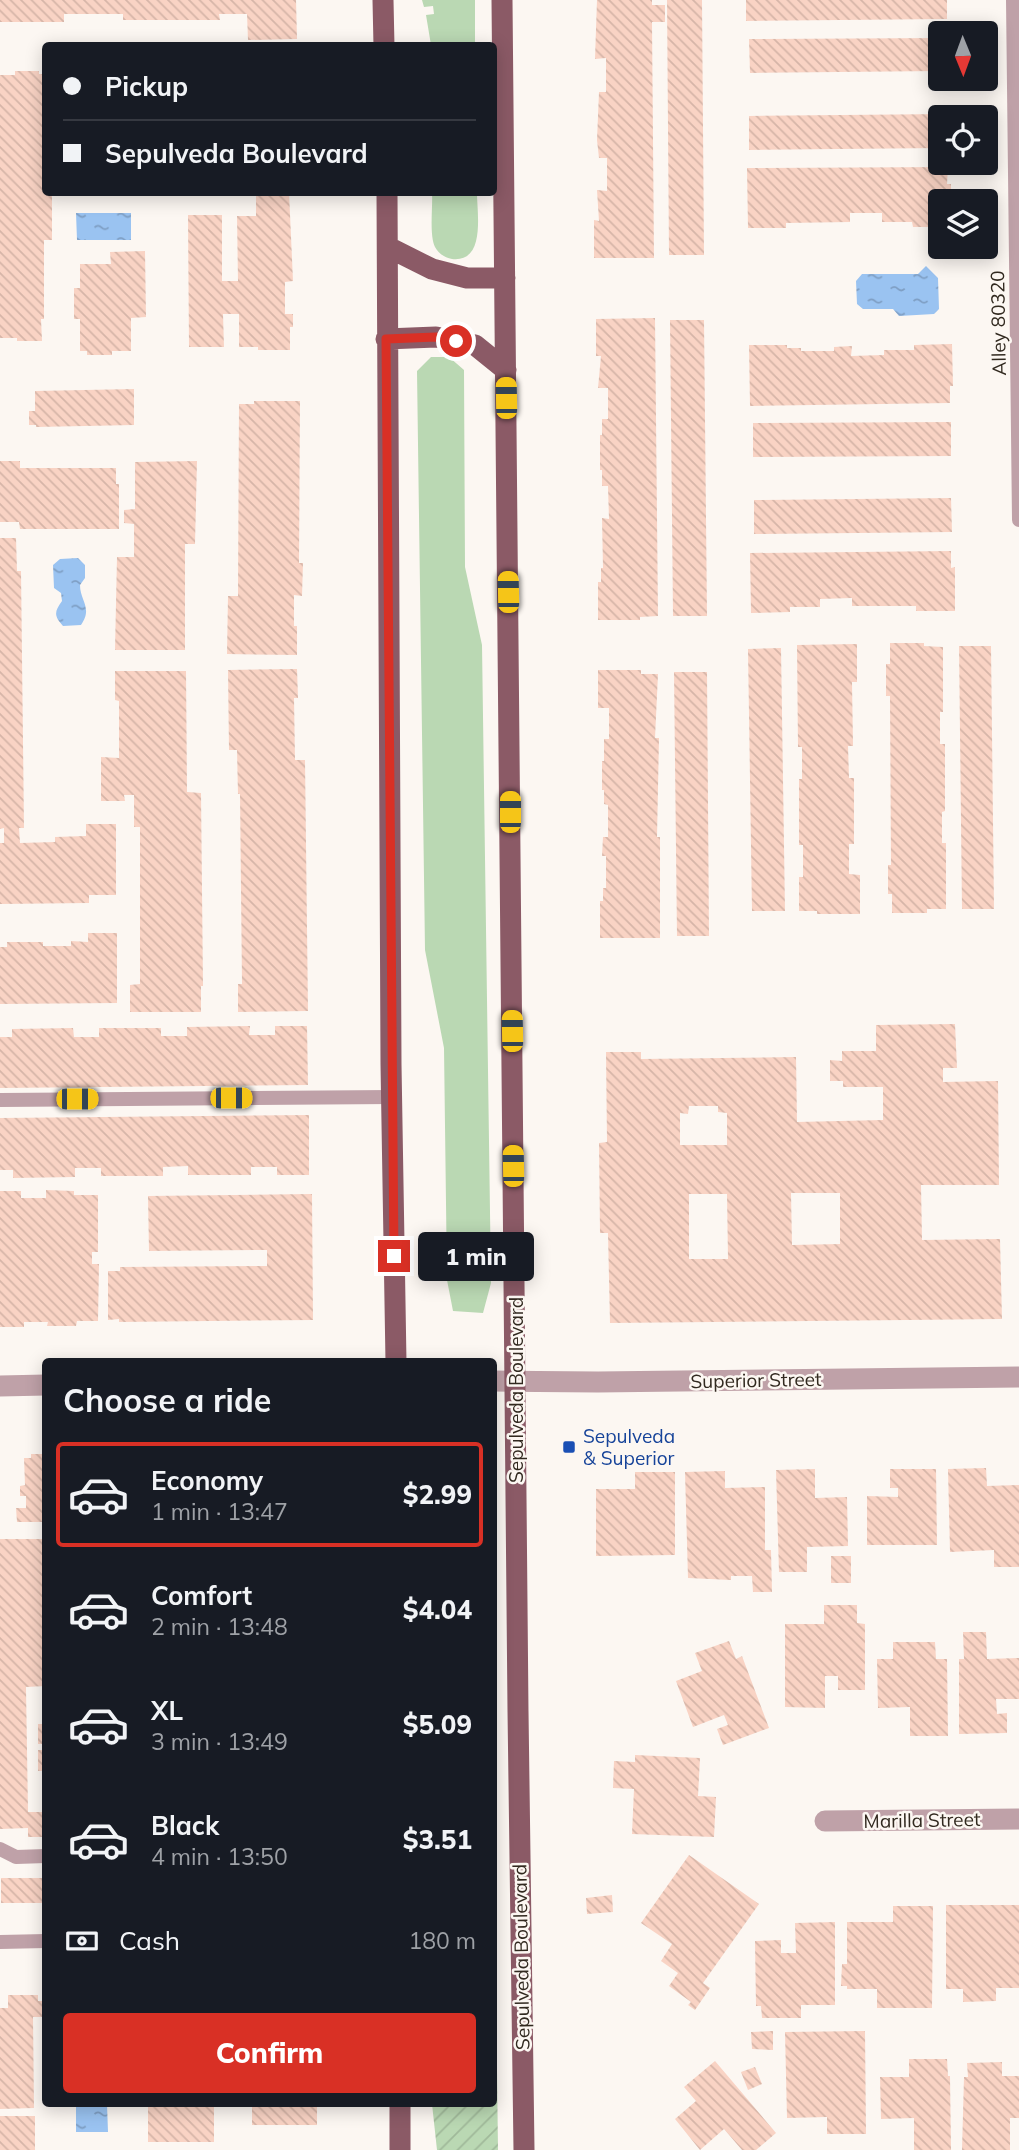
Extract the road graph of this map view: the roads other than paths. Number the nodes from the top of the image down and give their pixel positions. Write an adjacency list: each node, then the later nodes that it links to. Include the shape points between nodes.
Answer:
1 (383, 0): 4 (main road)
2 (502, 0): 7 (main road, Sepulveda Boulevard)
3 (1013, 0): 10 (lane, Alley 80320)
4 (384, 42)
5 (387, 196): 6 (main road)
6 (388, 247): 7 (main road, via 432,270 467,278); 8 (main road)
7 (505, 278): 9 (main road, Sepulveda Boulevard)
8 (386, 339): 9 (main road, via 436,337 475,345); 11 (main road)
9 (506, 370): 16 (main road, Sepulveda Boulevard)
10 (1019, 520)
11 (392, 1097): 12 (lane); 13 (main road)
12 (0, 1100)
13 (396, 1358)
14 (1019, 1377): 16 (street, Superior Street)
15 (497, 1381): 16 (street, Superior Street)
16 (516, 1381): 27 (main road, Sepulveda Boulevard)
17 (42, 1385): 18 (street)
18 (0, 1386)
19 (1019, 1819): 20 (street, Marilla Street)
20 (825, 1821)
21 (0, 1849): 22 (lane, via 16,1857)
22 (42, 1856)
23 (42, 1941): 24 (lane)
24 (0, 1942)
25 (400, 2107): 26 (main road)
26 (400, 2150)
27 (524, 2150)

